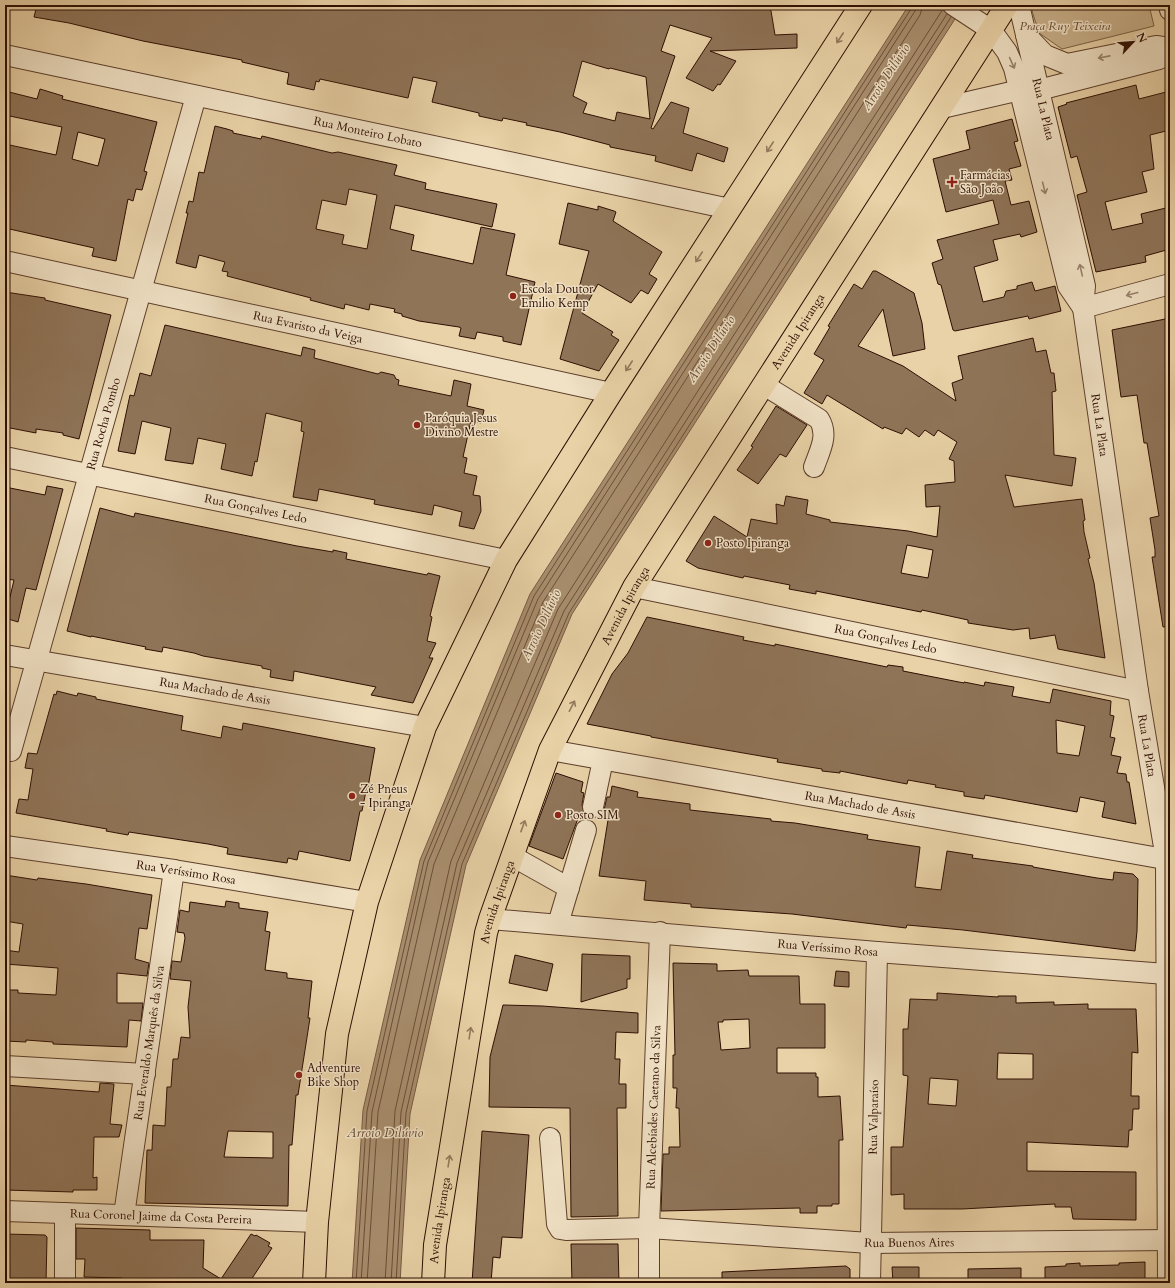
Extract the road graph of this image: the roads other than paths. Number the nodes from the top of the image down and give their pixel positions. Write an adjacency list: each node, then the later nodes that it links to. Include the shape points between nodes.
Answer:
1 (861, 5): 15 (main road, one-way to 15)
2 (1007, 5): 7 (main road, Avenida Ipiranga)
3 (1019, 5): 8 (street, Rua La Plata)
4 (1168, 5): 6 (street)
5 (958, 9): 7 (street)
6 (1170, 10)
7 (991, 30): 12 (street, Rua La Plata, one-way to 12); 14 (main road, Avenida Ipiranga)
8 (1026, 34): 9 (street, one-way to 8, via 1156,46 1067,64 1045,55); 12 (street, Rua La Plata)
9 (1170, 48)
10 (1170, 52): 12 (street, via 1159,59)
11 (5, 55): 13 (street, Rua Monteiro Lobato)
12 (1030, 90): 14 (street); 19 (street, Rua La Plata, via 1068,286)
13 (196, 96): 15 (street, Rua Monteiro Lobato); 18 (street, Rua Rocha Pombo)
14 (942, 108): 20 (main road, Avenida Ipiranga)
15 (730, 209): 21 (main road, one-way to 21)
16 (5, 261): 18 (street, Rua Evaristo da Veiga)
17 (1170, 284): 19 (street, one-way to 19)
18 (141, 291): 21 (street, Rua Evaristo da Veiga); 24 (street, Rua Rocha Pombo)
19 (1083, 308): 29 (street, Rua La Plata)
20 (764, 385): 23 (street, via 819,419 823,426 824,439); 26 (main road, Avenida Ipiranga)
21 (611, 393): 25 (main road)
22 (5, 457): 24 (street, Rua Gonçalves Ledo)
23 (814, 467)
24 (90, 474): 25 (street, Rua Gonçalves Ledo); 28 (street, Rua Rocha Pombo)
25 (506, 560): 30 (main road)
26 (634, 587): 29 (street, Rua Gonçalves Ledo); 31 (main road, Avenida Ipiranga, one-way to 26)
27 (5, 655): 28 (street, Rua Machado de Assis)
28 (37, 660): 30 (street, Rua Machado de Assis); 32 (street, Rua Rocha Pombo)
29 (1138, 691): 38 (street, Rua La Plata)
30 (425, 727): 41 (main road)
31 (550, 750): 33 (street, Rua Machado de Assis); 37 (main road, Avenida Ipiranga, one-way to 31)
32 (11, 751)
33 (603, 760): 34 (street); 38 (street, Rua Machado de Assis)
34 (593, 807)
35 (586, 830): 40 (street)
36 (5, 846): 39 (street, Rua Veríssimo Rosa)
37 (512, 856): 40 (street); 42 (main road, Avenida Ipiranga)
38 (1168, 859): 46 (street, Rua La Plata)
39 (174, 870): 41 (street, Rua Veríssimo Rosa); 48 (street, Rua Everaldo Marquês da Silva)
40 (569, 888): 43 (street)
41 (367, 902): 53 (main road, via 337,1034)
42 (490, 919): 43 (street, Rua Veríssimo Rosa); 59 (main road, Avenida Ipiranga, one-way to 42, via 435,1245)
43 (558, 924): 44 (street, Rua Veríssimo Rosa)
44 (660, 932): 45 (street, Rua Veríssimo Rosa); 54 (street, Rua Alcebíades Caetano da Silva)
45 (876, 952): 46 (street, Rua Veríssimo Rosa); 56 (street, Rua Valparaíso)
46 (1166, 974): 55 (street, Rua La Plata)
47 (5, 1066): 48 (street)
48 (145, 1074): 52 (street, Rua Everaldo Marquês da Silva)
49 (550, 1138): 54 (street, Rua Buenos Aires, via 556,1224 560,1229)
50 (5, 1211): 51 (street, Rua Coronel Jaime da Costa Pereira)
51 (66, 1214): 52 (street, Rua Coronel Jaime da Costa Pereira); 57 (street)
52 (124, 1215): 53 (street, Rua Coronel Jaime da Costa Pereira)
53 (317, 1222): 58 (main road)
54 (649, 1228): 56 (street, Rua Buenos Aires); 60 (street, Rua Alcebíades Caetano da Silva)
55 (1169, 1240): 56 (street, Rua Buenos Aires); 62 (street, Rua La Plata)
56 (870, 1244): 61 (street, Rua Valparaíso)
57 (65, 1283)
58 (314, 1283)
59 (433, 1283)
60 (649, 1283)
61 (870, 1283)
62 (1168, 1283)

